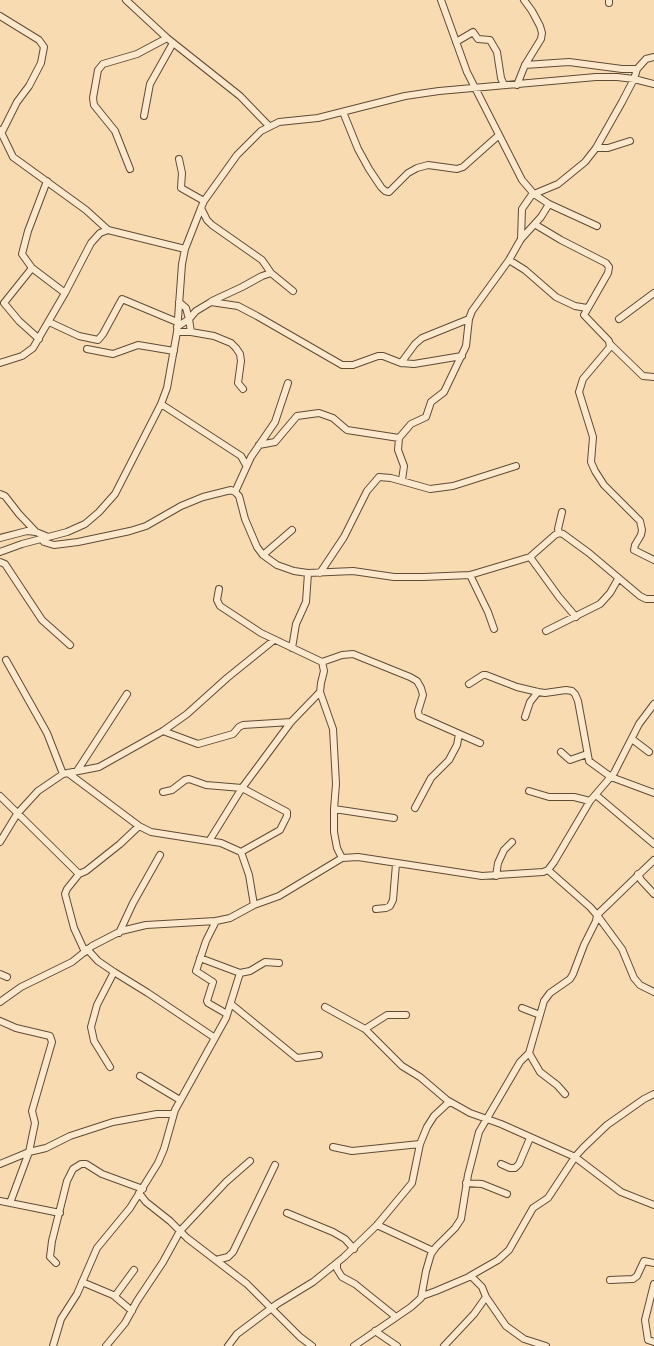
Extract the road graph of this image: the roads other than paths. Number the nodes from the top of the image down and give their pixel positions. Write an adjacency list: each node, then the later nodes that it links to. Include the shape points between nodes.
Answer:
1 (441, 0): 6 (street)
2 (524, 0): 9 (street, via 542,33)
3 (129, 1): 5 (street)
4 (0, 16): 19 (street, via 39,40 44,47 41,63)
5 (167, 38): 7 (street); 24 (street, via 137,54 103,64 98,70 94,105 115,131)
6 (456, 42): 13 (street, via 473,32 478,39 490,40 497,52); 15 (street)
7 (173, 43): 17 (street, via 150,84); 18 (street, via 240,96)
8 (654, 57): 10 (street, via 646,59)
9 (525, 65): 10 (street, via 569,62); 14 (street)
10 (637, 69): 11 (street)
11 (634, 79): 12 (street); 14 (street, via 596,77); 22 (street)
12 (654, 84)
13 (504, 85): 14 (street); 15 (street)
14 (517, 85)
15 (475, 88): 16 (street, via 405,96); 20 (street)
16 (343, 112): 18 (street); 20 (street, via 369,169 381,187 389,192 417,168 428,165 463,167)
17 (144, 116)
18 (269, 126): 27 (street, via 237,155)
19 (1, 131): 25 (street, via 13,157)
20 (499, 135): 26 (street, via 522,180)
21 (630, 141): 22 (street)
22 (596, 148): 26 (street, via 585,162 558,184)
23 (179, 159): 27 (street, via 181,188)
24 (130, 169)
25 (47, 181): 32 (street); 36 (street, via 22,254)
26 (534, 194): 28 (street); 33 (street, via 522,208)
27 (204, 201): 29 (street)
28 (549, 204): 30 (street); 31 (street)
29 (201, 208): 34 (street); 37 (street, via 212,225 262,260)
30 (536, 224): 33 (street); 43 (street, via 609,267)
31 (597, 226)
32 (108, 230): 34 (street); 39 (street, via 91,243)
33 (521, 239): 35 (street)
34 (185, 249): 41 (street)
35 (509, 260): 43 (street, via 556,297); 44 (street)
36 (32, 268): 39 (street); 50 (street, via 4,303)
37 (271, 273): 38 (street); 42 (street)
38 (293, 290)
39 (65, 293): 47 (street)
40 (654, 293): 45 (street)
41 (179, 302): 46 (street, via 186,308); 48 (street)
42 (211, 302): 46 (street, via 196,310); 56 (street, via 238,306 342,364 353,365 378,356)
43 (587, 308): 51 (street, via 584,314)
44 (469, 319): 54 (street, via 468,341); 56 (street, via 422,338)
45 (619, 319)
46 (189, 320): 48 (street); 49 (street)
47 (49, 322): 48 (street, via 79,336 98,340 122,299); 50 (street)
48 (177, 327): 49 (street); 53 (street)
49 (191, 332): 59 (street, via 214,336 236,348 241,361 238,383)
50 (39, 339): 55 (street, via 28,352)
51 (610, 344): 57 (street, via 643,376); 77 (street, via 583,379 579,392 593,437 591,462 598,478 640,520 642,530 634,550)
52 (87, 349): 53 (street, via 113,354 138,345)
53 (174, 351): 60 (street)
54 (462, 356): 56 (street); 61 (street, via 444,392 431,402 426,417 411,424)
55 (0, 363)
56 (401, 363)
57 (654, 377)
58 (288, 383): 62 (street, via 275,422)
59 (243, 389)
60 (161, 404): 63 (street, via 241,456); 73 (street, via 115,494 85,524)
61 (398, 438): 62 (street, via 346,430 333,418 319,413 297,416 275,442); 65 (street, via 398,450 404,466)
62 (259, 445): 63 (street)
63 (246, 465): 66 (street)
64 (516, 466): 65 (street, via 437,489)
65 (402, 480): 80 (street, via 383,476 375,480)
66 (236, 492): 73 (street, via 231,490 203,497 146,526 116,535 54,545); 75 (street, via 252,539)
67 (0, 494): 70 (street)
68 (562, 512): 71 (street)
69 (292, 530): 75 (street)
70 (36, 532): 72 (street); 73 (street)
71 (559, 532): 76 (street); 82 (street, via 590,553)
72 (0, 538)
73 (45, 538): 74 (street)
74 (0, 552)
75 (263, 556): 79 (street, via 277,565)
76 (530, 557): 81 (street); 85 (street)
77 (654, 560)
78 (0, 562): 89 (street, via 6,564 42,620)
79 (308, 573): 80 (street); 90 (street, via 306,602 296,624)
80 (320, 573): 81 (street, via 353,572 394,577)
81 (470, 575): 86 (street)
82 (618, 579): 84 (street, via 640,596); 85 (street, via 600,604)
83 (219, 589): 88 (street, via 217,604)
84 (654, 599)
85 (576, 617): 87 (street)
86 (494, 629)
87 (546, 631)
88 (274, 640): 90 (street); 100 (street)
89 (70, 645)
90 (292, 648): 92 (street)
91 (6, 660): 108 (street, via 47,733)
92 (322, 662): 94 (street, via 324,671); 101 (street, via 354,654 410,677 417,681 423,695 419,716)
93 (469, 684): 95 (street, via 486,675)
94 (320, 692): 99 (street); 118 (street, via 333,729)
95 (538, 692): 98 (street); 106 (street, via 566,690 575,694)
96 (128, 694): 107 (street)
97 (654, 704): 102 (street)
98 (525, 717)
99 (291, 722): 100 (street, via 243,725 233,734 198,744); 110 (street)
100 (163, 731): 107 (street, via 99,767)
101 (459, 734): 103 (street); 117 (street, via 449,760 431,778)
102 (632, 739): 105 (street); 109 (street)
103 (480, 743)
104 (561, 752): 106 (street, via 570,760)
105 (649, 752)
106 (587, 754): 109 (street, via 593,765)
107 (77, 771): 108 (street)
108 (65, 774): 119 (street, via 38,791); 121 (street)
109 (611, 777): 113 (street); 114 (street)
110 (242, 788): 112 (street, via 206,785 188,779); 123 (street); 127 (street, via 288,814 280,830)
111 (529, 791): 116 (street, via 549,797)
112 (163, 792)
113 (654, 794)
114 (596, 795): 116 (street); 126 (street)
115 (0, 796): 119 (street)
116 (590, 801): 132 (street)
117 (415, 808)
118 (334, 809): 120 (street); 129 (street, via 334,832)
119 (18, 814): 122 (street); 133 (street)
120 (394, 818)
121 (139, 826): 127 (street, via 151,832 221,843); 133 (street)
122 (3, 831): 124 (street)
123 (212, 838)
124 (0, 842)
125 (512, 842): 135 (street, via 504,850)
126 (654, 844)
127 (242, 852): 137 (street)
128 (160, 855): 141 (street)
129 (342, 858): 131 (street, via 358,857); 137 (street, via 279,896)
130 (654, 860): 134 (street)
131 (396, 864): 135 (street); 138 (street, via 393,900 390,906)
132 (548, 870): 135 (street); 139 (street)
133 (79, 874): 142 (street, via 65,894 74,928)
134 (638, 874): 136 (street); 139 (street)
135 (496, 876)
136 (654, 894)
137 (254, 905): 140 (street, via 230,918)
138 (376, 909)
139 (597, 915): 149 (street, via 622,949 634,978); 155 (street, via 573,974 550,993)
140 (216, 921): 141 (street, via 146,925); 143 (street)
141 (119, 933): 142 (street)
142 (86, 951): 145 (street); 150 (street, via 60,969 21,986)
143 (200, 958): 147 (street); 154 (street, via 196,972 212,982 207,1001)
144 (279, 963): 147 (street, via 268,961)
145 (114, 972): 159 (street); 162 (street, via 97,1005 91,1027 94,1041)
146 (0, 974): 148 (street)
147 (240, 974): 151 (street)
148 (7, 977)
149 (654, 992)
150 (0, 1002)
151 (231, 1004): 154 (street); 161 (street, via 297,1058)
152 (325, 1007): 158 (street)
153 (522, 1008): 155 (street)
154 (227, 1014): 159 (street)
155 (540, 1015): 160 (street)
156 (406, 1016): 158 (street, via 387,1015)
157 (0, 1021): 173 (street, via 50,1036 52,1040 32,1111 35,1123)
158 (365, 1029): 167 (street, via 402,1066)
159 (215, 1038): 166 (street)
160 (529, 1053): 164 (street, via 540,1072); 169 (street)
161 (319, 1056)
162 (110, 1067)
163 (140, 1076): 166 (street)
164 (565, 1094)
165 (654, 1094): 174 (street, via 607,1125)
166 (180, 1100): 168 (street)
167 (450, 1102): 169 (street); 171 (street, via 430,1121)
168 (173, 1114): 173 (street, via 113,1122); 180 (street, via 164,1149)
169 (485, 1119): 170 (street); 179 (street)
170 (530, 1138): 174 (street); 177 (street, via 516,1168)
171 (420, 1144): 172 (street, via 352,1151); 187 (street, via 412,1183)
172 (333, 1147)
173 (29, 1152): 176 (street); 183 (street)
174 (575, 1157): 184 (street, via 621,1192); 196 (street, via 548,1198 533,1208 509,1250)
175 (250, 1162): 188 (street, via 226,1182)
176 (0, 1164)
177 (501, 1164)
178 (276, 1165): 191 (street, via 233,1252)
179 (466, 1183): 181 (street, via 482,1184); 190 (street, via 459,1222)
180 (141, 1191): 185 (street, via 81,1164 69,1175); 188 (street, via 146,1202); 198 (street, via 97,1248)
181 (507, 1194)
182 (0, 1200): 183 (street)
183 (10, 1203): 185 (street)
184 (653, 1203)
185 (60, 1213): 192 (street, via 50,1256)
186 (287, 1213): 189 (street, via 333,1232)
187 (377, 1225): 189 (street); 190 (street)
188 (180, 1231): 191 (street); 204 (street)
189 (354, 1249): 193 (street)
190 (433, 1251): 201 (street)
191 (216, 1260): 203 (street)
192 (56, 1263)
193 (337, 1263): 203 (street); 205 (street, via 336,1269 342,1276)
194 (654, 1263): 197 (street, via 644,1261 633,1279)
195 (134, 1270): 200 (street)
196 (470, 1276): 201 (street); 202 (street, via 479,1283)
197 (610, 1280)
198 (82, 1282): 200 (street); 209 (street, via 61,1319)
199 (654, 1284): 208 (street, via 645,1320 648,1340)
200 (115, 1296): 204 (street)
201 (422, 1296): 205 (street)
202 (486, 1297): 207 (street, via 506,1326 524,1339); 215 (street)
203 (273, 1308): 211 (street, via 237,1334); 212 (street)
204 (132, 1311): 210 (street)
205 (396, 1317): 206 (street)
206 (375, 1331): 213 (street); 214 (street)
207 (535, 1342): 216 (street); 217 (street)
208 (654, 1342)
209 (53, 1346)
210 (106, 1346)
211 (228, 1346)
212 (312, 1346)
213 (354, 1346)
214 (397, 1346)
215 (444, 1346)
216 (528, 1346)
217 (546, 1346)

